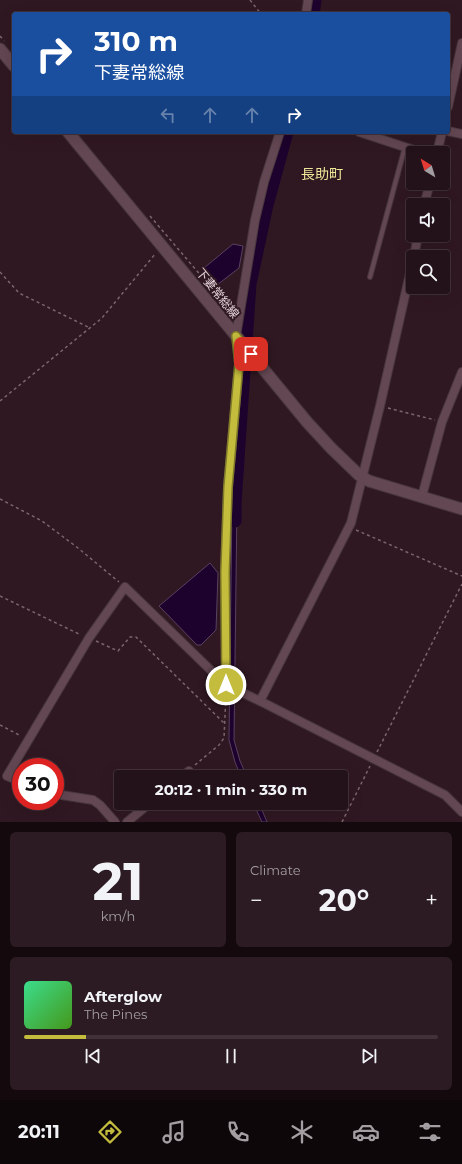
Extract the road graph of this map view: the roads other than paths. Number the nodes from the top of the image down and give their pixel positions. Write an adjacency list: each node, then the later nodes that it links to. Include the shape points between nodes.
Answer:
1 (308, 0): 2 (street)
2 (306, 12)
3 (462, 43): 6 (street)
4 (0, 49): 5 (main road)
5 (12, 64)
6 (450, 97)
7 (450, 131): 12 (street)
8 (70, 134): 17 (main road, 下妻常総線)
9 (279, 134): 17 (street, via 255,220 239,320)
10 (365, 134): 14 (street)
11 (442, 134): 13 (street)
12 (462, 134)
13 (439, 146)
14 (405, 147): 15 (lane)
15 (370, 277)
16 (406, 289): 19 (street)
17 (239, 340): 19 (main road, 下妻常総線, via 306,422); 22 (street, via 228,487 225,572)
18 (462, 372): 20 (street, via 442,422)
19 (363, 478): 20 (main road, 下妻常総線); 23 (street, via 351,523)
20 (422, 496): 21 (main road, 下妻常総線)
21 (462, 509)
22 (226, 685): 23 (street); 24 (street, via 125,587 89,638)
23 (260, 701): 29 (street, via 445,795)
24 (17, 758)
25 (12, 767): 26 (street, via 7,776)
26 (12, 778)
27 (64, 795): 30 (street, via 93,800)
28 (142, 810): 31 (street)
29 (462, 812)
30 (116, 822)
31 (127, 822)

